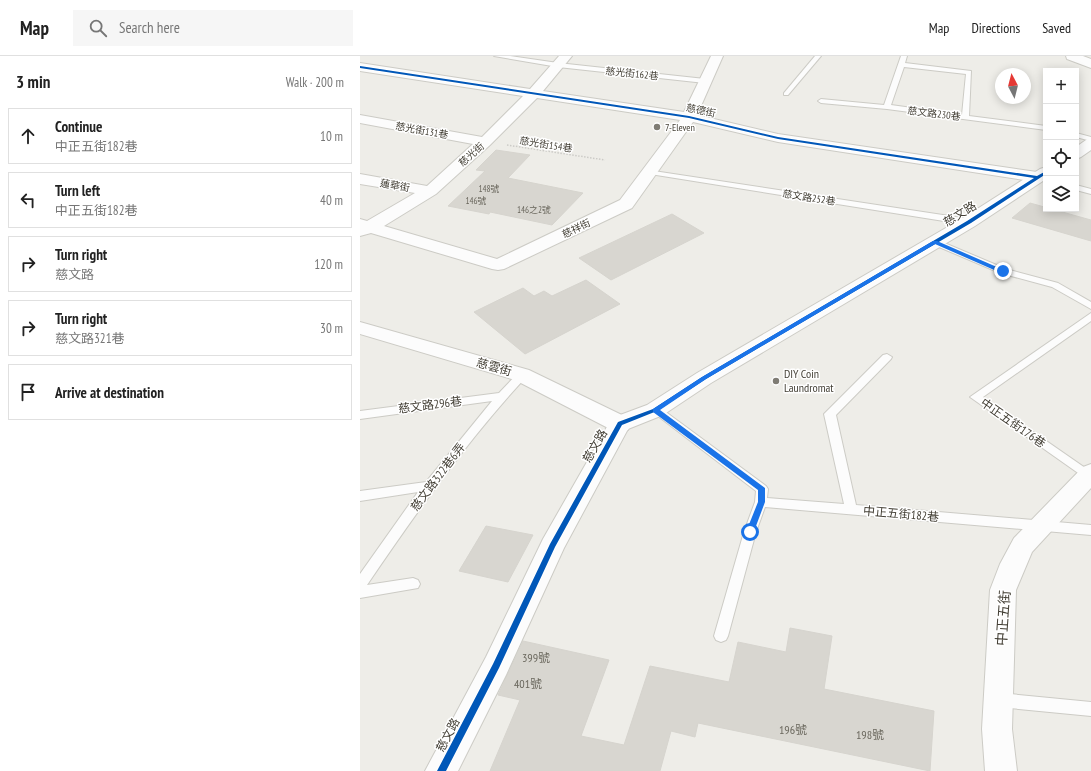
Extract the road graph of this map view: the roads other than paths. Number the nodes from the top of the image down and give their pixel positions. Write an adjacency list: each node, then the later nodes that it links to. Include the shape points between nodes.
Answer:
1 (497, 56): 6 (lane, 慈光街162巷)
2 (717, 56): 10 (street, 慈祥街)
3 (818, 56): 12 (lane)
4 (904, 56): 8 (lane)
5 (1072, 56): 7 (street)
6 (562, 60): 10 (lane, 慈光街162巷); 11 (street, 慈光街)
7 (1091, 64)
8 (901, 65): 14 (lane); 16 (lane, via 969,72)
9 (360, 68): 11 (street, 慈德街)
10 (705, 81): 15 (street, 慈祥街)
11 (533, 94): 15 (street, 慈德街); 20 (street, 慈光街)
12 (786, 94)
13 (821, 101): 14 (lane, 慈文路230巷)
14 (887, 107): 16 (lane, 慈文路230巷)
15 (689, 117): 22 (street, 慈祥街); 23 (street, 慈德街, via 778,138)
16 (965, 117): 18 (lane, 慈文路230巷)
17 (360, 119): 20 (street, 慈光街131巷)
18 (1043, 128)
19 (1079, 139): 21 (lane)
20 (484, 142): 26 (street, 慈光街)
21 (1087, 146)
22 (650, 172): 28 (lane, 慈文路252巷); 29 (street, 慈祥街, via 626,204 498,265)
23 (1043, 176): 28 (street, 慈文路)
24 (360, 179): 26 (street, 蓮華街)
25 (1079, 189): 27 (lane)
26 (430, 191): 29 (street, 慈光街)
27 (1091, 192)
28 (969, 222): 30 (street, 慈文路)
29 (363, 227)
30 (935, 242): 31 (lane, via 1003,271 1055,285); 37 (street, 慈文路, via 704,378)
31 (1091, 306)
32 (1091, 316): 40 (lane, 中正五街176巷, via 975,397)
33 (360, 328): 35 (street, 慈雲街)
34 (887, 357): 44 (lane, via 830,414)
35 (522, 375): 36 (lane, 慈文路322巷6弄); 39 (street, 慈雲街)
36 (501, 396): 38 (lane, 慈文路296巷); 41 (lane, 慈文路322巷6弄)
37 (655, 410): 39 (street, 慈文路); 43 (lane, via 762,489)
38 (360, 414)
39 (620, 424): 53 (street, 慈文路, via 552,546 496,666)
40 (1090, 474): 45 (street, 中正五街)
41 (429, 486): 42 (lane); 48 (lane, 慈文路322巷6弄)
42 (360, 496)
43 (761, 502): 44 (lane, 中正五街182巷); 50 (lane)
44 (851, 510): 45 (lane, 中正五街182巷)
45 (1041, 525): 46 (lane, 中正五街182巷); 51 (street, 中正五街, via 1023,545 1003,590)
46 (1091, 530)
47 (413, 584): 49 (lane)
48 (360, 585)
49 (360, 592)
50 (721, 636)
51 (999, 700): 52 (lane); 54 (street, 中正五街, via 997,729)
52 (1091, 709)
53 (441, 771)
54 (1001, 771)

